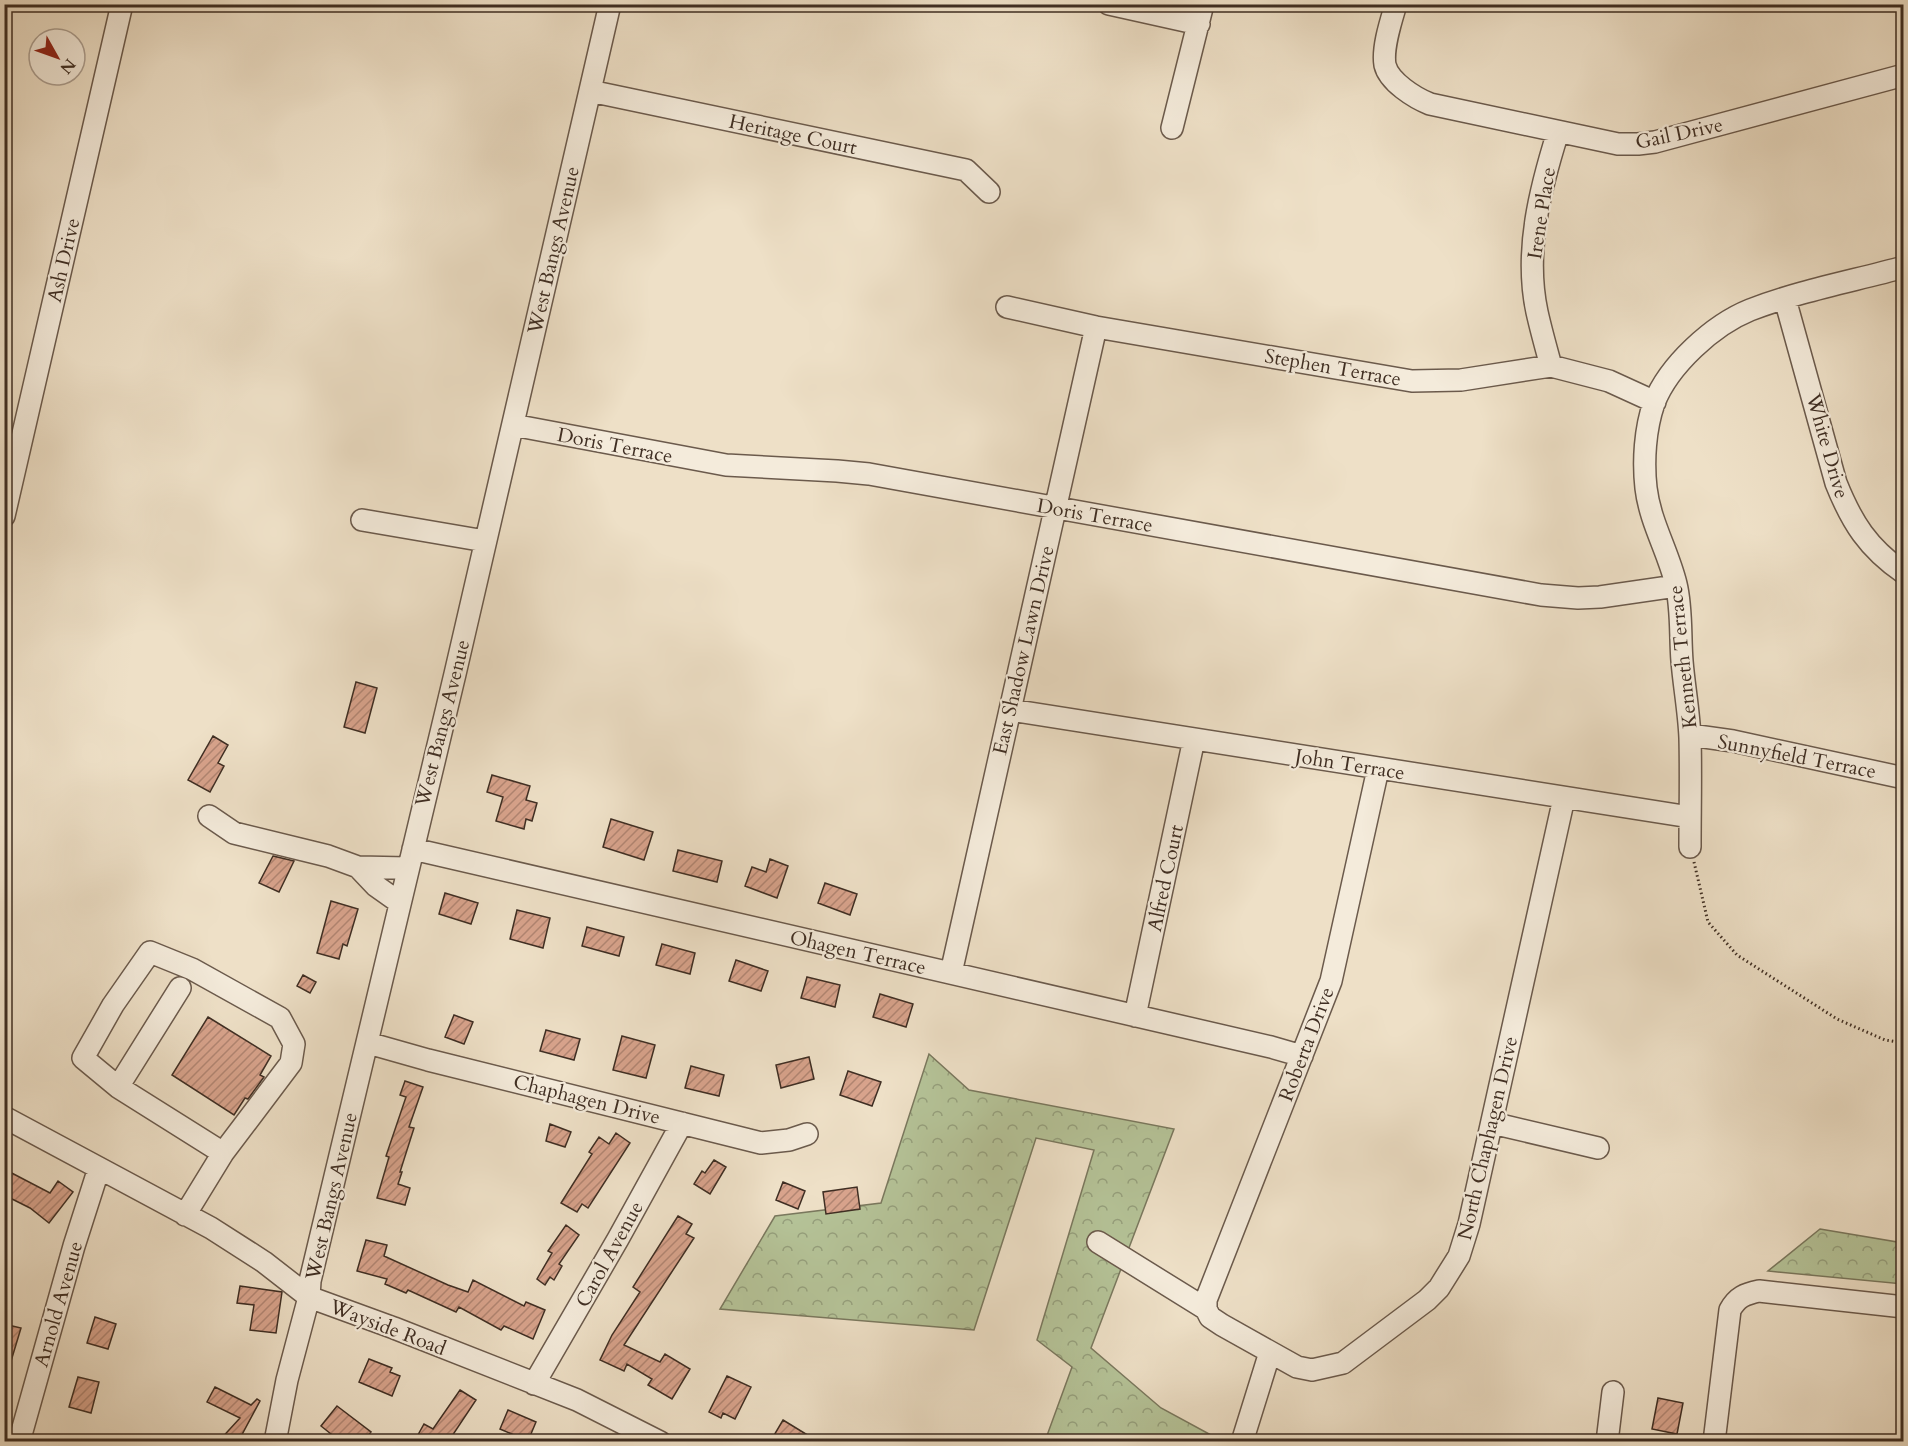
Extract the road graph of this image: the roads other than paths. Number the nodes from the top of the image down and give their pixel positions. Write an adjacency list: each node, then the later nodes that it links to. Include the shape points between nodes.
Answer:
1 (122, 4): 19 (street, Ash Drive)
2 (610, 4): 7 (street, West Bangs Avenue)
3 (1109, 4): 5 (street)
4 (1396, 4): 9 (street, Gail Drive, via 1385,65 1406,91 1430,104)
5 (1201, 14): 8 (street)
6 (1904, 75): 9 (street, Gail Drive, via 1655,142 1618,144)
7 (590, 91): 10 (street, Heritage Court, via 966,170); 17 (street, West Bangs Avenue)
8 (1172, 128)
9 (1558, 132): 15 (street, Irene Place, via 1540,195 1533,263 1537,311)
10 (989, 192)
11 (1904, 267): 12 (street, Kenneth Terrace)
12 (1785, 299): 16 (street, Kenneth Terrace, via 1749,310 1705,337 1673,371); 22 (street, White Drive, via 1846,507 1867,542)
13 (1007, 307): 14 (street, Stephen Terrace)
14 (1096, 327): 15 (street, Stephen Terrace, via 1412,381 1461,380); 18 (street, East Shadow Lawn Drive)
15 (1551, 366): 16 (street, Stephen Terrace, via 1609,381)
16 (1654, 402): 23 (street, Kenneth Terrace, via 1647,434 1646,486 1652,518)
17 (513, 425): 18 (street, Doris Terrace, via 726,465 868,474); 21 (street, West Bangs Avenue)
18 (1055, 508): 23 (street, Doris Terrace, via 1541,595 1600,597); 24 (street, East Shadow Lawn Drive)
19 (4, 516)
20 (362, 520): 21 (street)
21 (485, 541): 33 (street, West Bangs Avenue)
22 (1904, 573)
23 (1676, 585): 25 (street, Kenneth Terrace)
24 (1010, 710): 26 (street, John Terrace); 36 (street, East Shadow Lawn Drive)
25 (1690, 735): 28 (street, Sunnyfield Terrace); 31 (street, Kenneth Terrace)
26 (1194, 739): 27 (street, John Terrace); 38 (street, Alfred Court)
27 (1378, 769): 29 (street, John Terrace); 40 (street, Roberta Drive, via 1337,959)
28 (1904, 778)
29 (1564, 798): 31 (street, John Terrace); 44 (street, North Chaphagen Drive)
30 (209, 816): 34 (street, via 234,833)
31 (1690, 817): 32 (street, Kenneth Terrace)
32 (1690, 847)
33 (411, 859): 34 (street, Ohagen Terrace); 35 (street, West Bangs Avenue); 36 (street, Ohagen Terrace)
34 (358, 867): 35 (street)
35 (400, 903): 39 (street, West Bangs Avenue)
36 (951, 973): 38 (street, Ohagen Terrace)
37 (180, 988): 41 (street)
38 (1135, 1016): 40 (street, Ohagen Terrace)
39 (368, 1043): 43 (street, Chaphagen Drive); 51 (street, West Bangs Avenue)
40 (1302, 1056): 53 (street, Roberta Drive, via 1206,1300)
41 (118, 1087): 47 (street); 47 (street, via 83,1058 150,952 192,969 280,1017 294,1044 291,1063)
42 (4, 1117): 48 (street, Wayside Road)
43 (682, 1123): 45 (street, Chaphagen Drive, via 768,1143); 55 (street, Carol Avenue)
44 (1492, 1123): 46 (street); 54 (street, North Chaphagen Drive, via 1459,1256 1439,1288 1344,1362 1312,1370 1297,1367)
45 (807, 1134)
46 (1598, 1148)
47 (223, 1154): 49 (street)
48 (99, 1168): 49 (street, Wayside Road); 57 (street, Arnold Avenue)
49 (186, 1215): 51 (street, Wayside Road, via 264,1262)
50 (1098, 1242): 53 (street, North Chaphagen Drive)
51 (309, 1297): 55 (street, Wayside Road); 58 (street, West Bangs Avenue)
52 (1904, 1307): 62 (street, via 1759,1291 1737,1298 1730,1310)
53 (1206, 1309): 54 (street, North Chaphagen Drive, via 1210,1317)
54 (1270, 1352): 60 (street)
55 (534, 1384): 59 (street, Wayside Road, via 577,1400)
56 (1613, 1392): 61 (street)
57 (19, 1442)
58 (275, 1442)
59 (660, 1442)
60 (1242, 1442)
61 (1607, 1442)
62 (1714, 1442)

